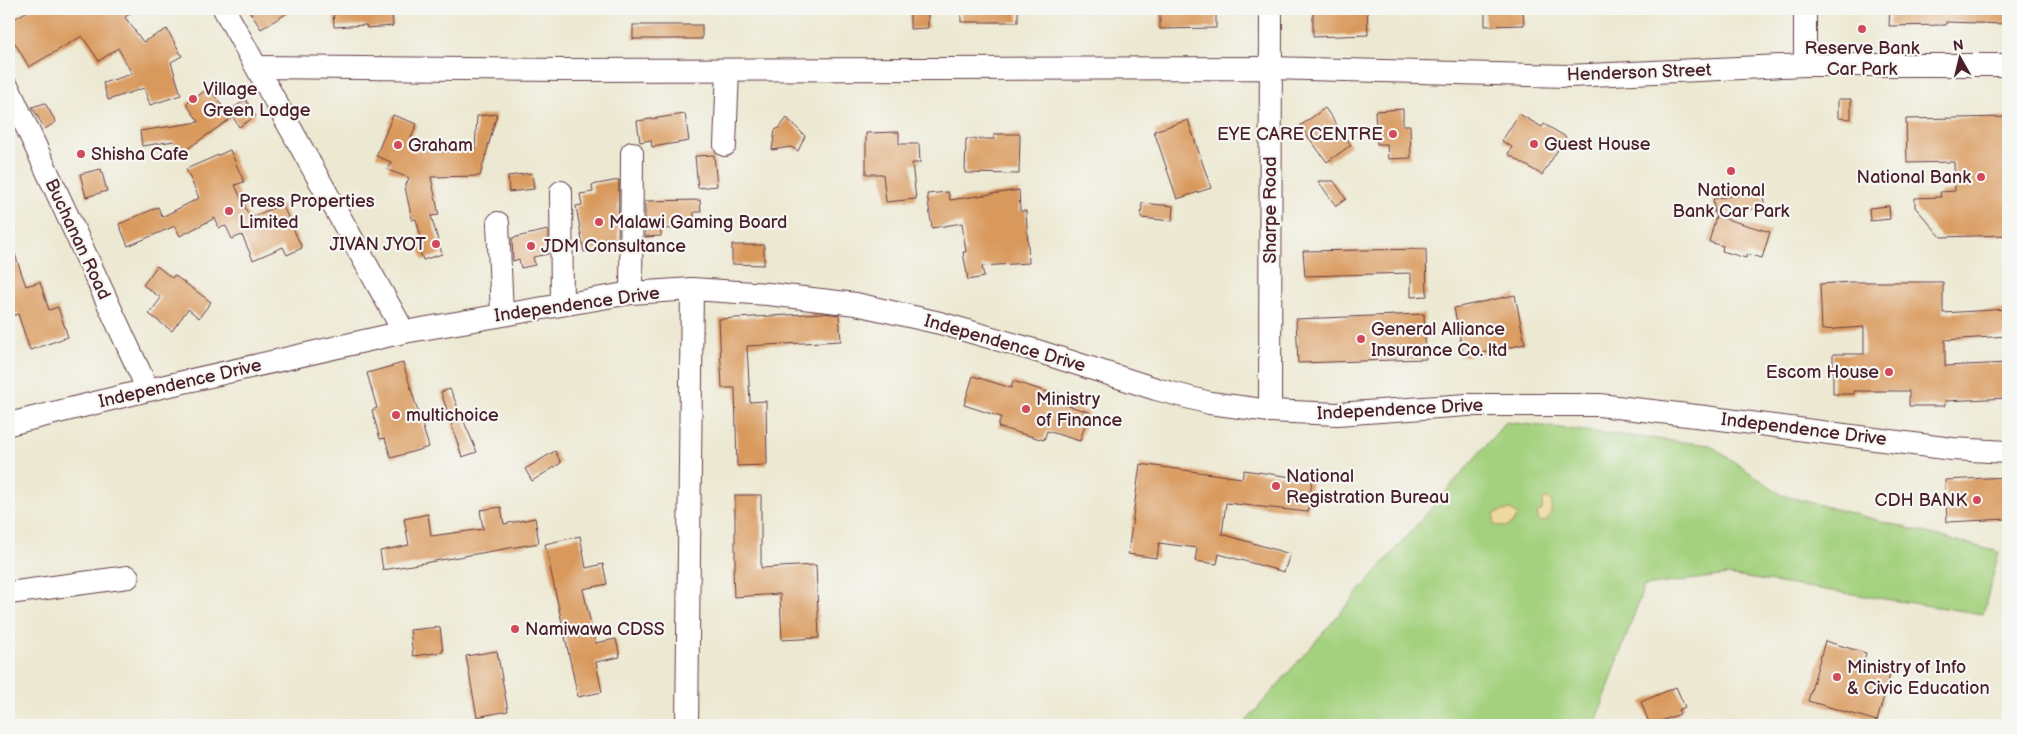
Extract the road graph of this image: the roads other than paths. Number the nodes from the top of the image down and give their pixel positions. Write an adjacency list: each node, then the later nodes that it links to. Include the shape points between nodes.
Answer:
1 (224, 9): 6 (street)
2 (1271, 9): 7 (street, Sharpe Road)
3 (1805, 9): 4 (street)
4 (1804, 65): 5 (street, Henderson Street); 7 (street, Henderson Street, via 1568,76)
5 (2008, 65)
6 (257, 67): 8 (street, Henderson Street); 18 (street)
7 (1270, 68): 8 (street, Henderson Street); 20 (street, Sharpe Road)
8 (728, 70): 10 (street)
9 (9, 89): 19 (street, Buchanan Road)
10 (724, 145)
11 (632, 153): 15 (street)
12 (561, 192): 16 (street)
13 (498, 222): 17 (street)
14 (692, 289): 15 (street, Independence Drive); 20 (street, Independence Drive, via 856,304 940,323 1210,403); 25 (street)
15 (631, 292): 16 (street, Independence Drive)
16 (562, 304): 17 (street, Independence Drive)
17 (502, 314): 18 (street, Independence Drive)
18 (404, 332): 19 (street, Independence Drive)
19 (148, 390): 21 (street, Independence Drive)
20 (1270, 411): 22 (street, Independence Drive, via 1336,414 1467,405 1599,405 1952,449)
21 (9, 424)
22 (2008, 452)
23 (128, 577): 24 (street)
24 (9, 593)
25 (688, 725)

